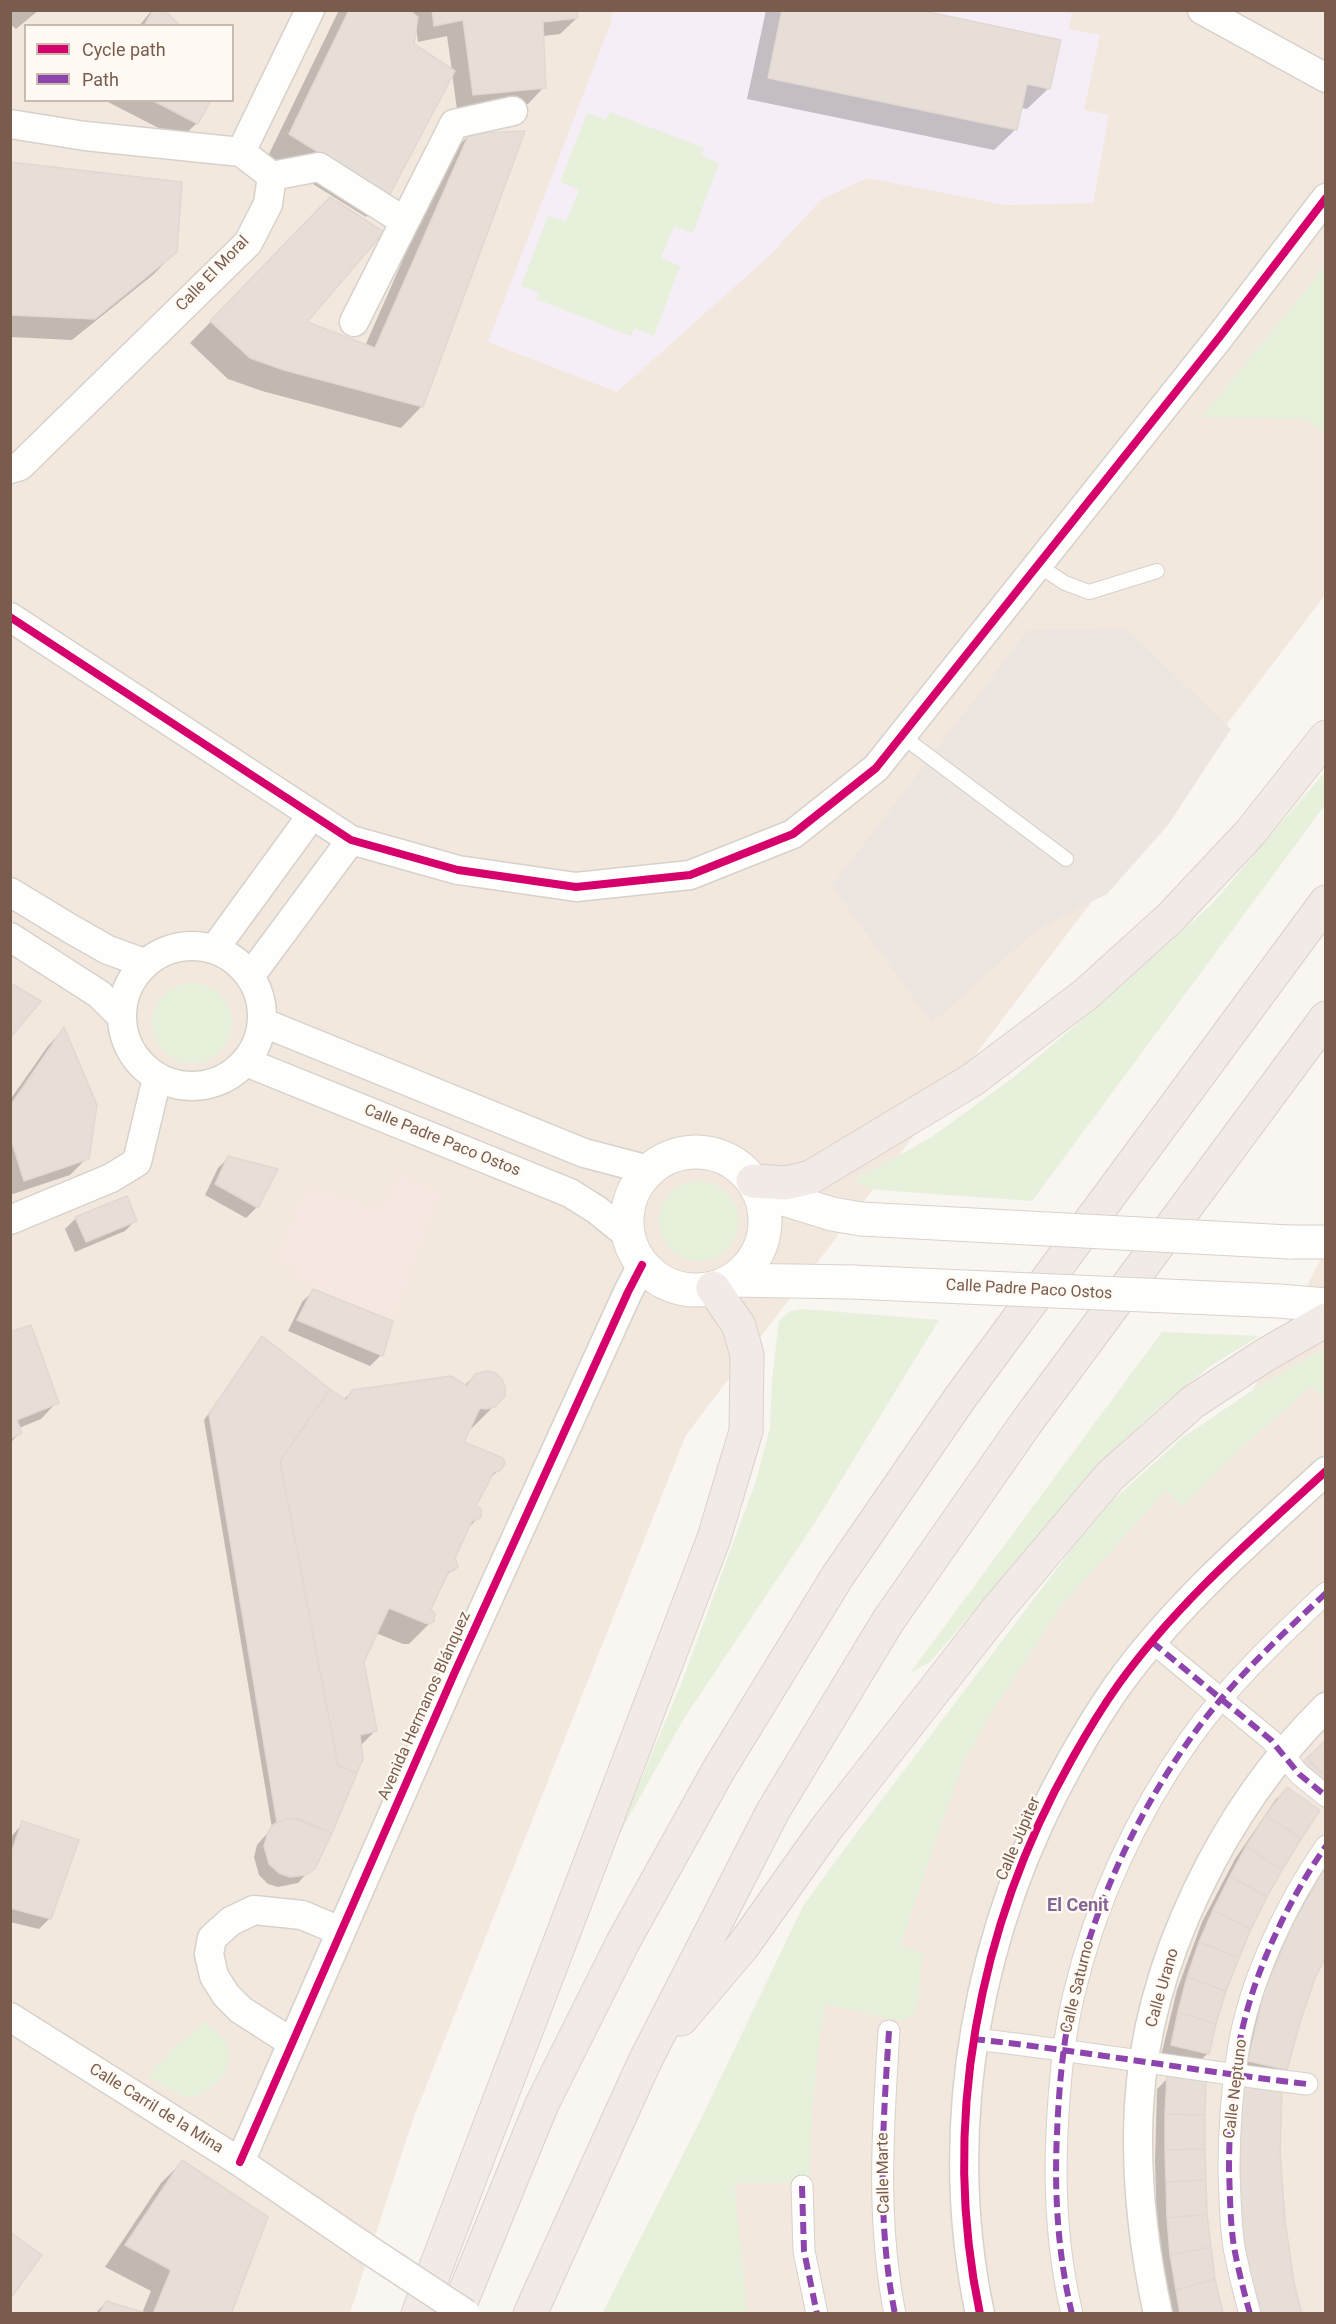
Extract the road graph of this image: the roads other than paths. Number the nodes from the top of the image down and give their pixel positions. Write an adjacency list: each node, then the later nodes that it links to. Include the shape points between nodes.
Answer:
1 (310, 10): 6 (street)
2 (1202, 10): 3 (street)
3 (1326, 78)
4 (513, 111): 9 (street, via 454,124)
5 (10, 124): 6 (street)
6 (241, 152): 7 (street)
7 (272, 176): 9 (street, via 319,167); 11 (street, Calle El Moral, via 268,204 248,243 20,466)
8 (1326, 198): 12 (street)
9 (404, 221): 10 (street)
10 (354, 322)
11 (10, 470)
12 (1036, 564): 13 (lane, via 1065,583 1089,592); 15 (street)
13 (1157, 571)
14 (10, 616): 17 (street)
15 (902, 736): 18 (street, via 876,768 793,834 690,875 576,886 458,870); 19 (lane)
16 (1326, 737): 32 (highway, via 1250,833 1170,918 1085,995 972,1080 811,1177)
17 (312, 815): 18 (street); 23 (street)
18 (351, 840): 25 (street)
19 (1066, 859)
20 (10, 892): 24 (street, via 108,950)
21 (1326, 902): 61 (highway, via 960,1398 837,1577 718,1772 623,1942 542,2104)
22 (10, 937): 26 (street, via 99,994)
23 (215, 948): 24 (street, via 178,946); 25 (street)
24 (144, 963): 26 (street, via 127,987)
25 (251, 975): 28 (street, via 261,998)
26 (121, 1016): 30 (street, via 125,1041 138,1063)
27 (1326, 1018): 54 (highway, via 1026,1424 888,1621 773,1811)
28 (264, 1023): 29 (street); 31 (street, via 584,1153)
29 (246, 1062): 30 (street, via 223,1080 195,1088); 34 (street, Calle Padre Paco Ostos, via 570,1193)
30 (157, 1078): 33 (street, via 137,1162 111,1178)
31 (649, 1170): 32 (main road, via 669,1158 692,1152 715,1154 737,1165); 34 (main road, via 635,1189 628,1212)
32 (756, 1186): 35 (main road, bridge, via 832,1214 861,1219); 37 (main road, via 765,1224 761,1246 749,1265)
33 (10, 1220)
34 (629, 1236): 36 (main road)
35 (1326, 1242)
36 (642, 1265): 37 (main road, via 669,1285 691,1290); 48 (street, Avenida Hermanos Blánquez)
37 (723, 1284): 38 (main road, Calle Padre Paco Ostos, bridge, via 852,1282); 60 (highway, via 747,1355 746,1431 714,1538)
38 (1326, 1305)
39 (1326, 1320): 54 (highway, via 1193,1402 1110,1476 975,1638 826,1829 743,1946)
40 (1326, 1471): 42 (street, Calle Júpiter, via 1189,1601)
41 (1326, 1593): 43 (street, Calle Saturno)
42 (1152, 1642): 43 (street); 51 (street, Calle Júpiter, via 1117,1686 1088,1732 1033,1833 999,1928)
43 (1221, 1699): 45 (street, via 1272,1740); 53 (street, Calle Saturno, via 1153,1797 1106,1893 1073,1995)
44 (1326, 1707): 45 (street, Calle Urano)
45 (1282, 1753): 46 (street, via 1299,1774); 55 (street, Calle Urano, via 1225,1838 1189,1907 1161,1987)
46 (1326, 1796)
47 (1326, 1846): 56 (street, Calle Neptuno, via 1288,1910 1269,1952 1251,1998)
48 (340, 1931): 52 (street, Avenida Hermanos Blánquez); 52 (street, via 302,1915 254,1910 231,1921 212,1938 209,1954 214,1976 226,1995 241,2010)
49 (10, 2017): 58 (street, Calle Carril de la Mina)
50 (889, 2031): 65 (street, Calle Marte, via 881,2148 885,2244)
51 (973, 2038): 53 (street); 66 (street, Calle Júpiter, via 965,2142 966,2196)
52 (291, 2042): 58 (street, Avenida Hermanos Blánquez)
53 (1064, 2049): 55 (street); 67 (street, Calle Saturno, via 1055,2172 1059,2239)
54 (645, 2061): 63 (highway)
55 (1144, 2063): 56 (street); 68 (street, Calle Urano, via 1138,2128 1141,2208)
56 (1235, 2076): 57 (street); 69 (street, Calle Neptuno, via 1229,2149 1230,2199 1234,2246)
57 (1307, 2084)
58 (240, 2162): 62 (street, Calle Carril de la Mina, bridge)
59 (802, 2186): 64 (street, via 804,2250)
60 (418, 2313)
61 (456, 2313)
62 (466, 2313)
63 (530, 2313)
64 (817, 2313)
65 (895, 2313)
66 (980, 2313)
67 (1072, 2313)
68 (1158, 2313)
69 (1250, 2313)

